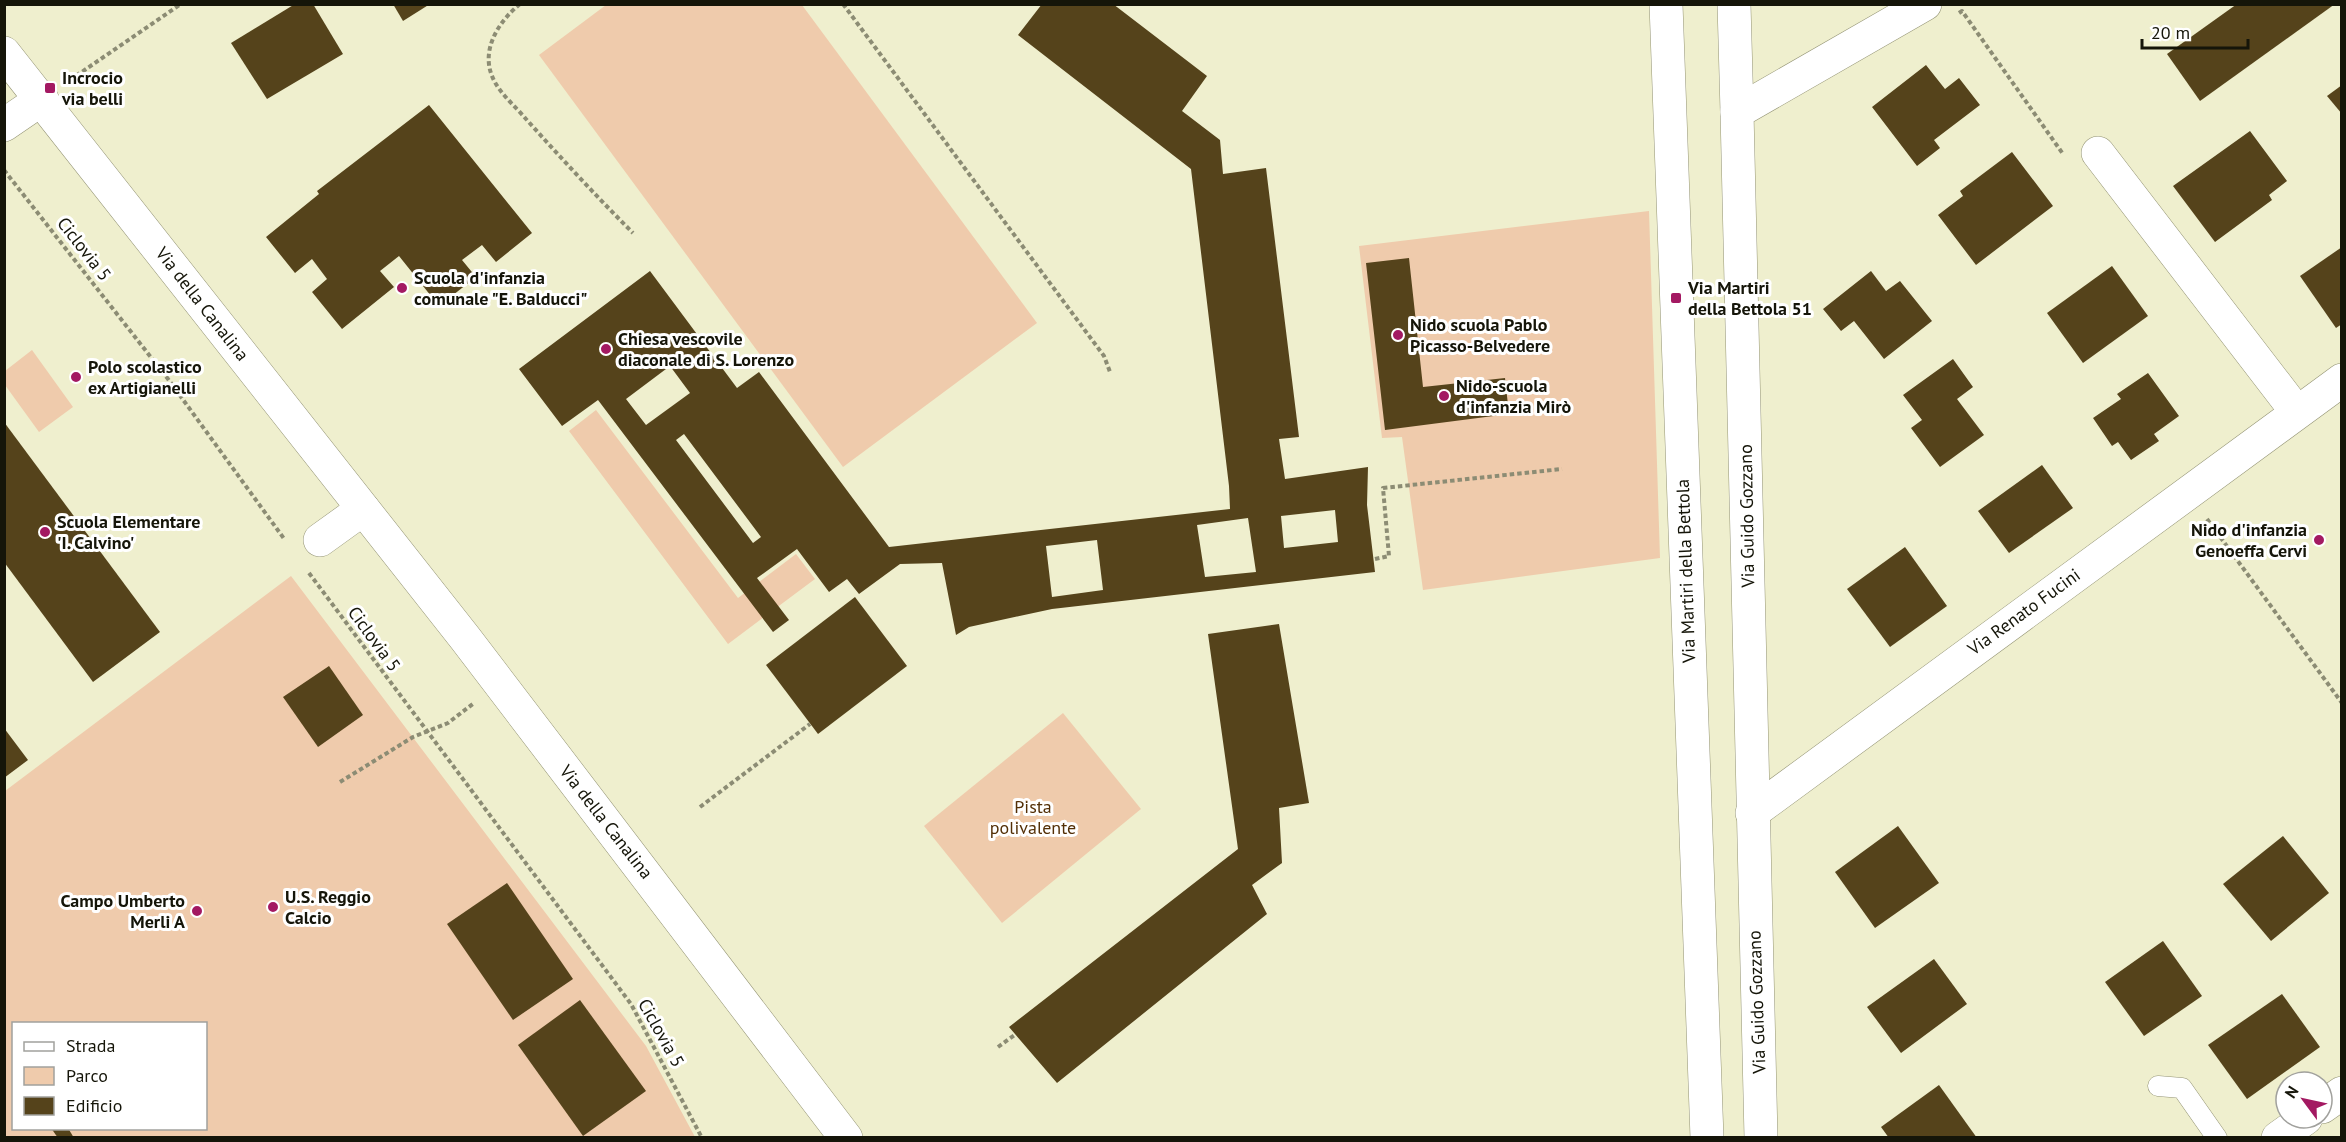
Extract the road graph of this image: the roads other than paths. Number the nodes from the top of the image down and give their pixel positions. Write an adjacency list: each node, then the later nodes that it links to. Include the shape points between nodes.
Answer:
1 (1666, 4): 16 (street, Via Martiri della Bettola)
2 (1734, 4): 6 (street, Via Guido Gozzano)
3 (1938, 11): 6 (street)
4 (4, 53): 5 (street, Via della Canalina)
5 (42, 99): 7 (street); 11 (street, Via della Canalina)
6 (1737, 112): 13 (street, Via Guido Gozzano)
7 (4, 125)
8 (2083, 158): 10 (street)
9 (2342, 380): 10 (street, Via Renato Fucini)
10 (2296, 411): 13 (street, Via Renato Fucini)
11 (363, 509): 12 (street); 15 (street, Via della Canalina)
12 (320, 540)
13 (1752, 813): 17 (street, Via Guido Gozzano)
14 (2158, 1086): 18 (lane, via 2182,1088)
15 (833, 1132)
16 (1707, 1137)
17 (1761, 1137)
18 (2217, 1137)

